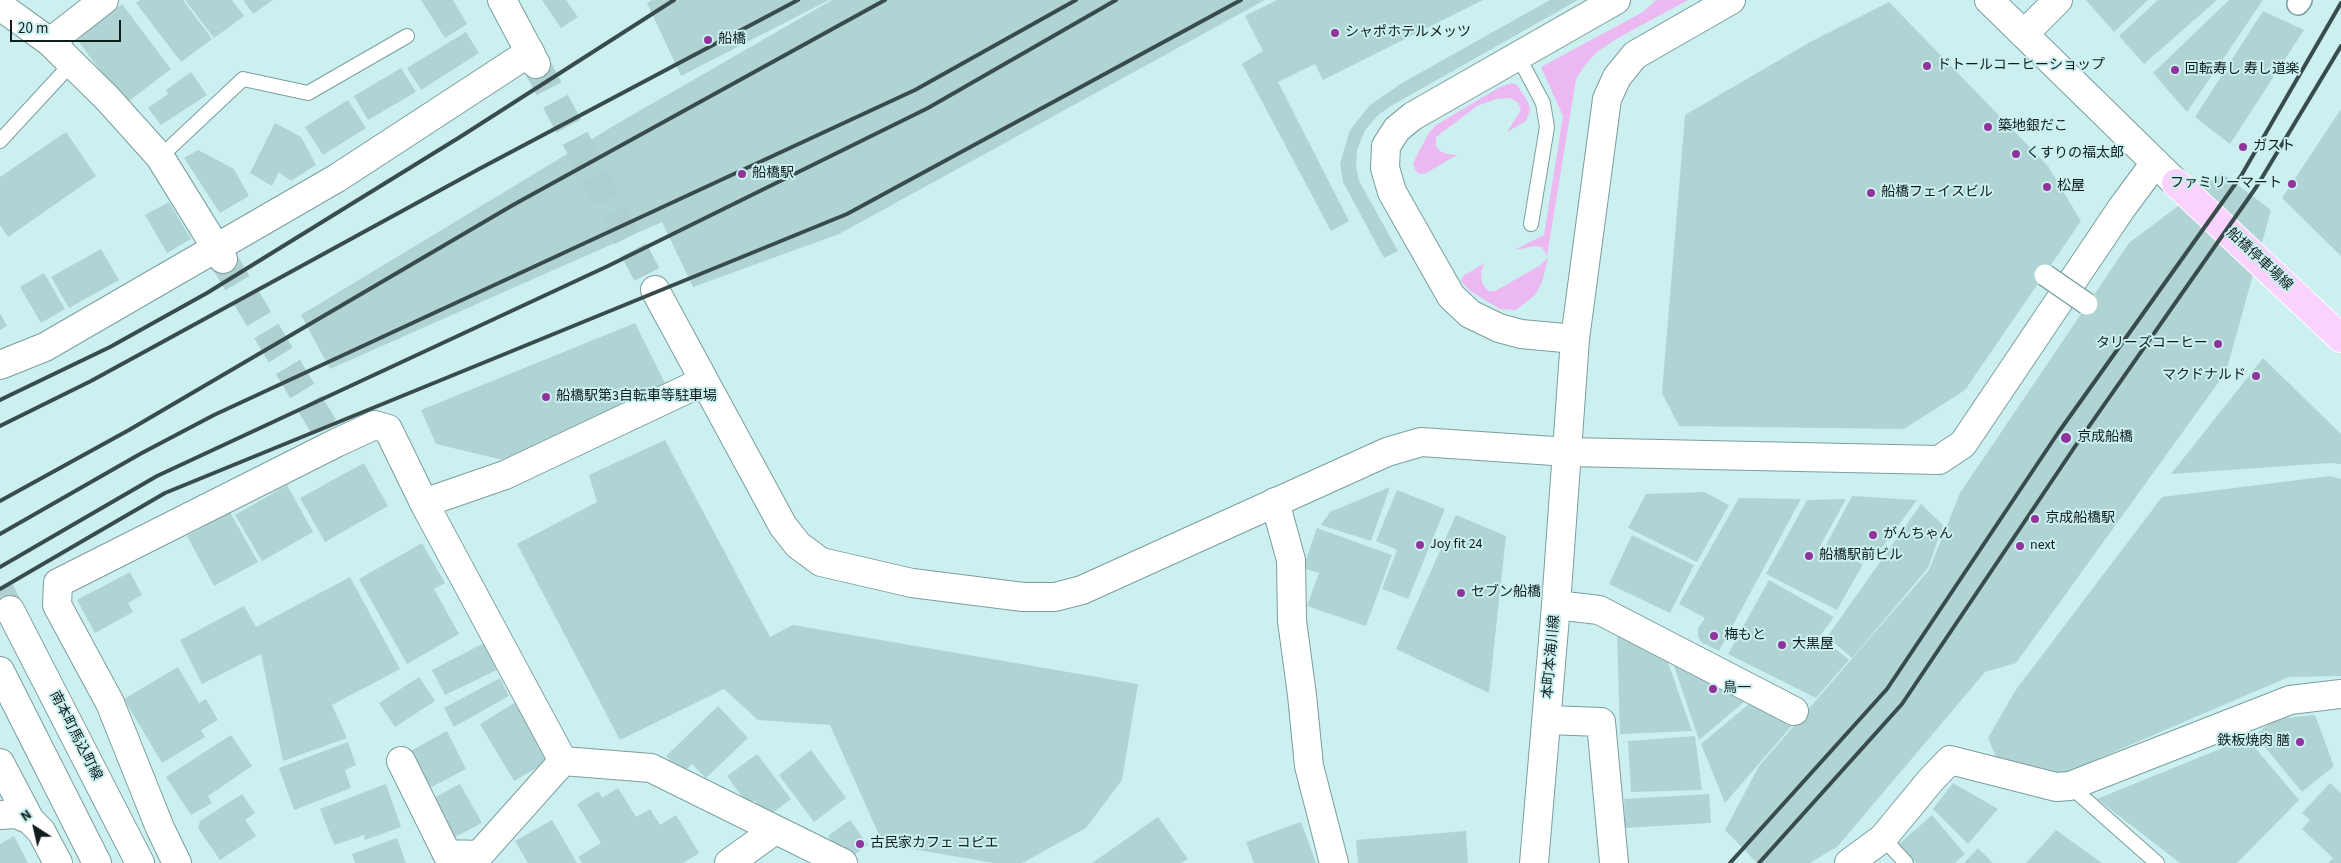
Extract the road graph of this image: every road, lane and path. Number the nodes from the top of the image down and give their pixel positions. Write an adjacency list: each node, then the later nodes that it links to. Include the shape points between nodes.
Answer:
1 (104, 0): 10 (street)
2 (502, 0): 18 (street, via 533,58)
3 (1616, 0): 11 (street)
4 (1731, 0): 23 (street, 本町本海川線, via 1636,56 1617,78 1607,99)
5 (1989, 0): 8 (street)
6 (2058, 0): 8 (street)
7 (0, 6): 10 (street)
8 (2024, 34): 15 (street)
9 (407, 36): 14 (lane, via 308,93 243,79)
10 (50, 42): 12 (street)
11 (1518, 56): 17 (lane, via 1543,103 1547,127); 23 (street, via 1402,124 1386,146 1385,168 1392,192 1451,296 1470,314 1521,334)
12 (72, 63): 13 (lane); 14 (street)
13 (0, 141)
14 (160, 157): 18 (street)
15 (2155, 163): 16 (street); 26 (street, via 1963,444 1939,460)
16 (2176, 183): 22 (main road, 船橋停車場線)
17 (1531, 224)
18 (219, 254): 24 (street, via 45,347)
19 (2045, 275): 21 (street, bridge)
20 (655, 290): 25 (street)
21 (2087, 304)
22 (2341, 338)
23 (1575, 339): 26 (street, 本町本海川線)
24 (0, 365)
25 (704, 381): 27 (street, via 783,526 798,545 821,562 912,583 1023,597 1055,597 1082,590); 28 (street, via 505,475)
26 (1568, 452): 27 (street, via 1421,442 1387,452); 29 (street, 本町本海川線)
27 (1275, 502): 49 (street, via 1291,560 1292,621 1309,766)
28 (424, 503): 36 (street); 46 (street, via 388,429 375,425 333,440 58,583 57,605 110,703)
29 (1556, 605): 33 (street, via 1599,610); 34 (street, 本町本海川線)
30 (10, 610): 45 (street, 南本町馬込町線)
31 (0, 671): 44 (street)
32 (2341, 694): 38 (street, via 2290,700)
33 (1794, 712)
34 (1547, 720): 50 (street, 本町本海川線); 51 (street, via 1601,722)
35 (401, 761): 36 (street, via 447,854 479,855)
36 (563, 761): 41 (street, via 651,768)
37 (0, 763): 40 (street)
38 (2070, 786): 42 (street, via 2056,787 1950,760); 54 (lane)
39 (0, 815): 40 (street, via 16,814)
40 (30, 820): 43 (street, via 41,831)
41 (775, 830): 47 (street); 48 (street)
42 (1883, 838): 52 (street); 53 (lane)
43 (58, 863)
44 (97, 863)
45 (140, 863)
46 (177, 863)
47 (728, 863)
48 (843, 863)
49 (1334, 863)
50 (1534, 863)
51 (1614, 863)
52 (1850, 863)
53 (1906, 863)
54 (2157, 863)

